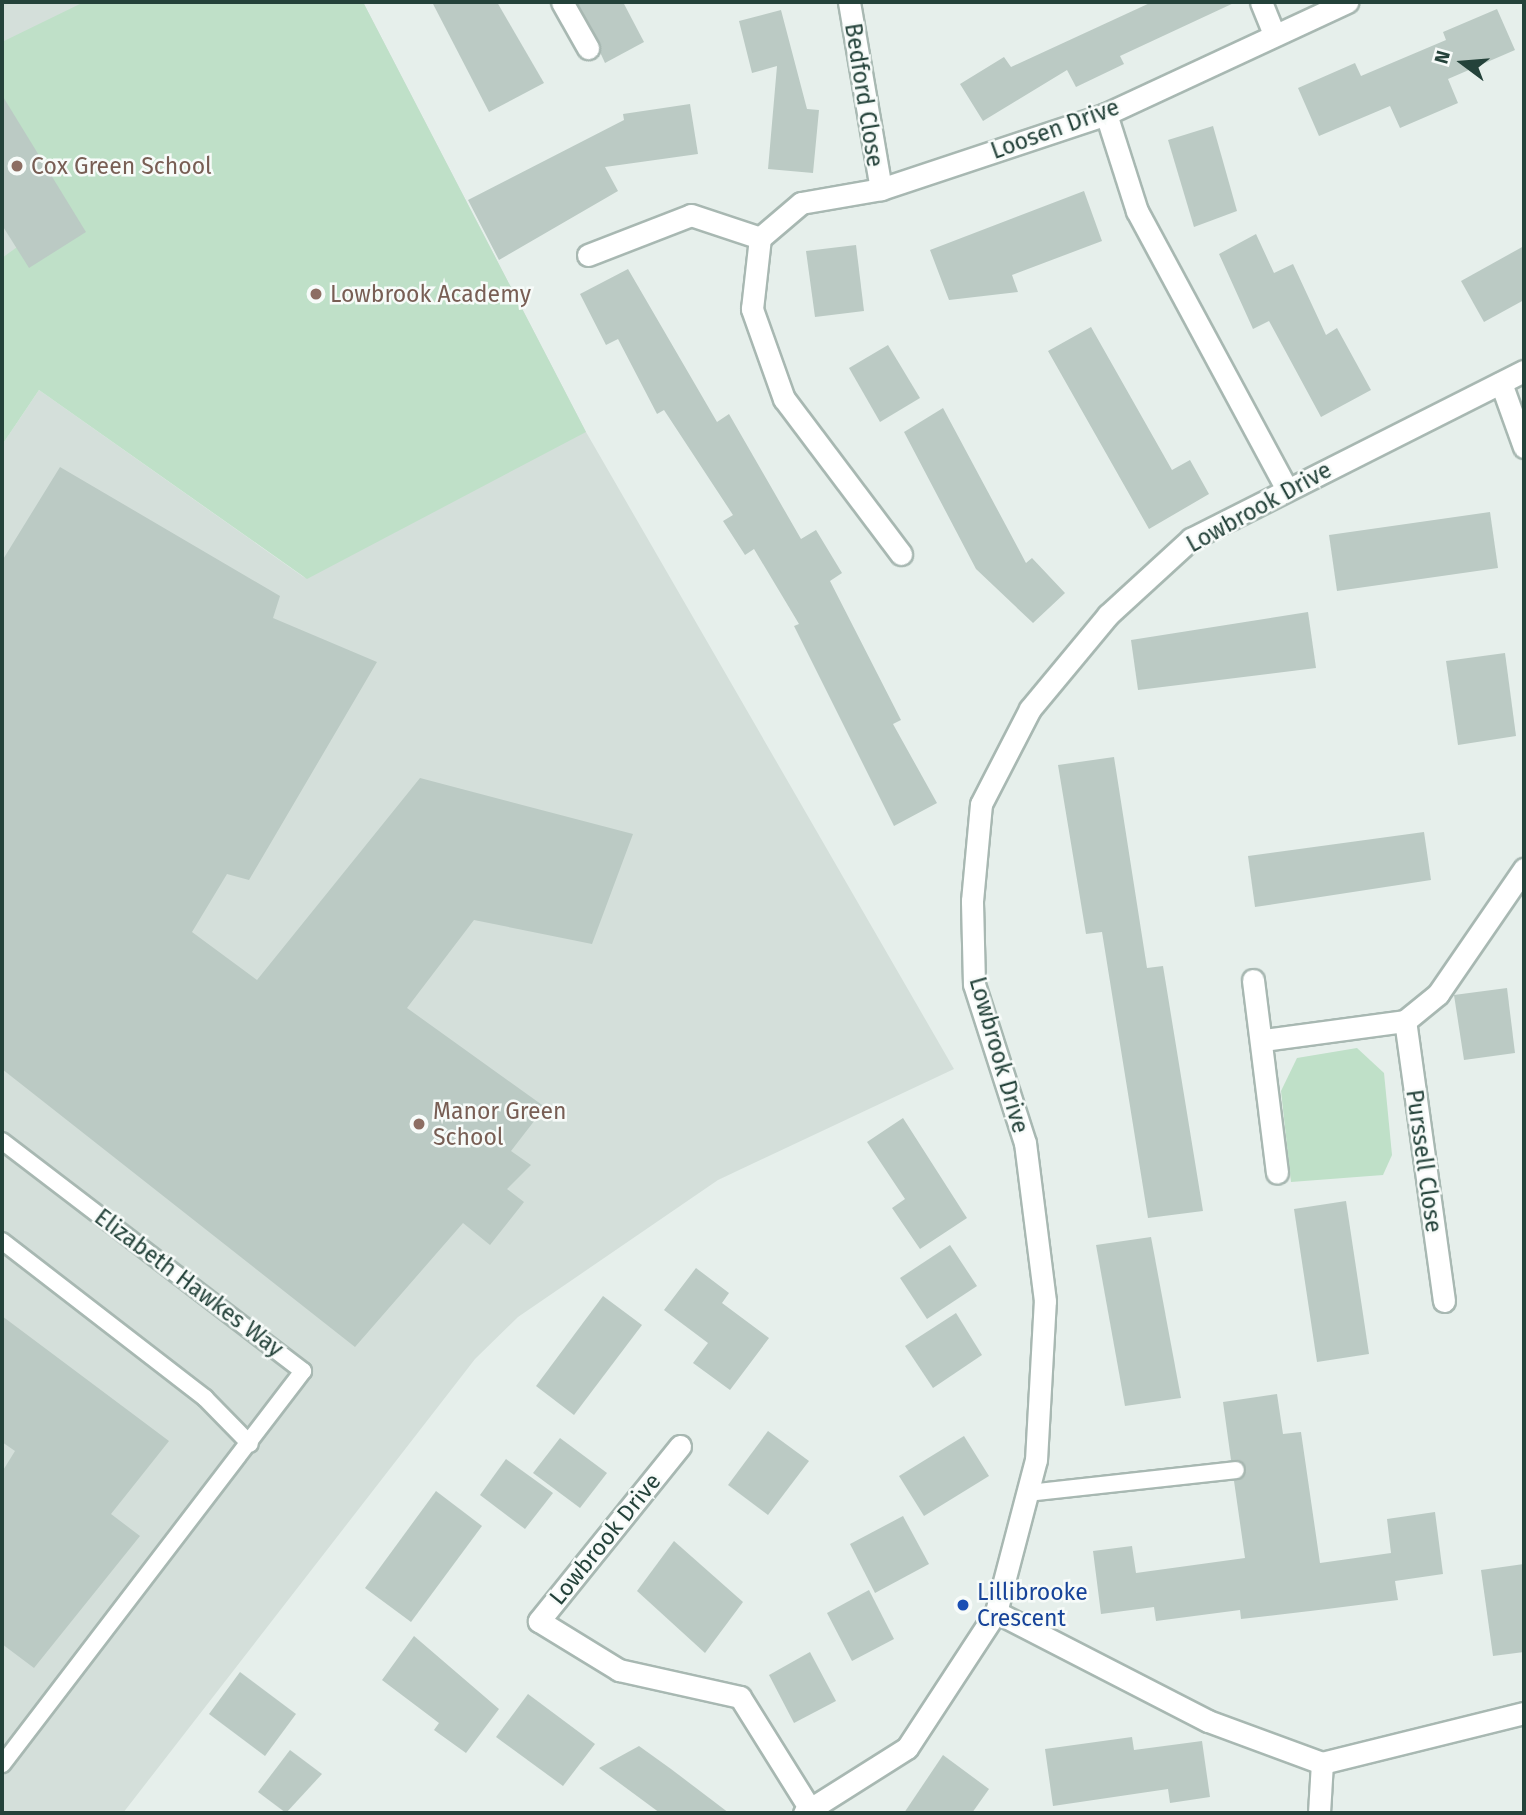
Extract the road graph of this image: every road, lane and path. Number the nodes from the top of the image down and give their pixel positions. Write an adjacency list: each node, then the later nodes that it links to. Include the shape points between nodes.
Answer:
1 (562, 2): 6 (street)
2 (849, 2): 8 (street, Bedford Close)
3 (1261, 2): 5 (street)
4 (1347, 2): 5 (street, Loosen Drive)
5 (1273, 32): 7 (street, Loosen Drive)
6 (588, 48)
7 (1106, 114): 8 (street, Loosen Drive); 14 (street, via 1137,211)
8 (881, 189): 9 (street, Loosen Drive, via 801,203)
9 (760, 238): 10 (street, via 691,215); 15 (street, via 752,309 785,399)
10 (588, 255)
11 (1524, 371): 12 (street, Lowbrook Drive)
12 (1501, 383): 13 (street); 14 (street, Lowbrook Drive)
13 (1524, 447)
14 (1286, 488): 27 (street, Lowbrook Drive, via 1191,539 1108,615 1030,709 981,804 972,901 974,984 1025,1143 1045,1300 1036,1460)
15 (901, 554)
16 (1524, 869): 18 (street, via 1438,994)
17 (1253, 979): 19 (street)
18 (1405, 1021): 19 (street); 23 (street, Purssell Close)
19 (1264, 1040): 21 (street)
20 (2, 1141): 24 (lane, Elizabeth Hawkes Way, via 303,1371)
21 (1277, 1173)
22 (2, 1241): 24 (lane, via 205,1398)
23 (1444, 1301)
24 (250, 1444): 31 (lane, Elizabeth Hawkes Way)
25 (680, 1446): 32 (street, Lowbrook Drive, via 539,1621 620,1670 740,1697)
26 (1236, 1470): 27 (lane)
27 (1028, 1493): 28 (street, Lowbrook Drive)
28 (996, 1612): 30 (street, via 1208,1721); 32 (street, Lowbrook Drive, via 907,1748)
29 (1524, 1713): 30 (street)
30 (1322, 1763): 33 (street)
31 (2, 1764)
32 (807, 1811)
33 (1320, 1813)

